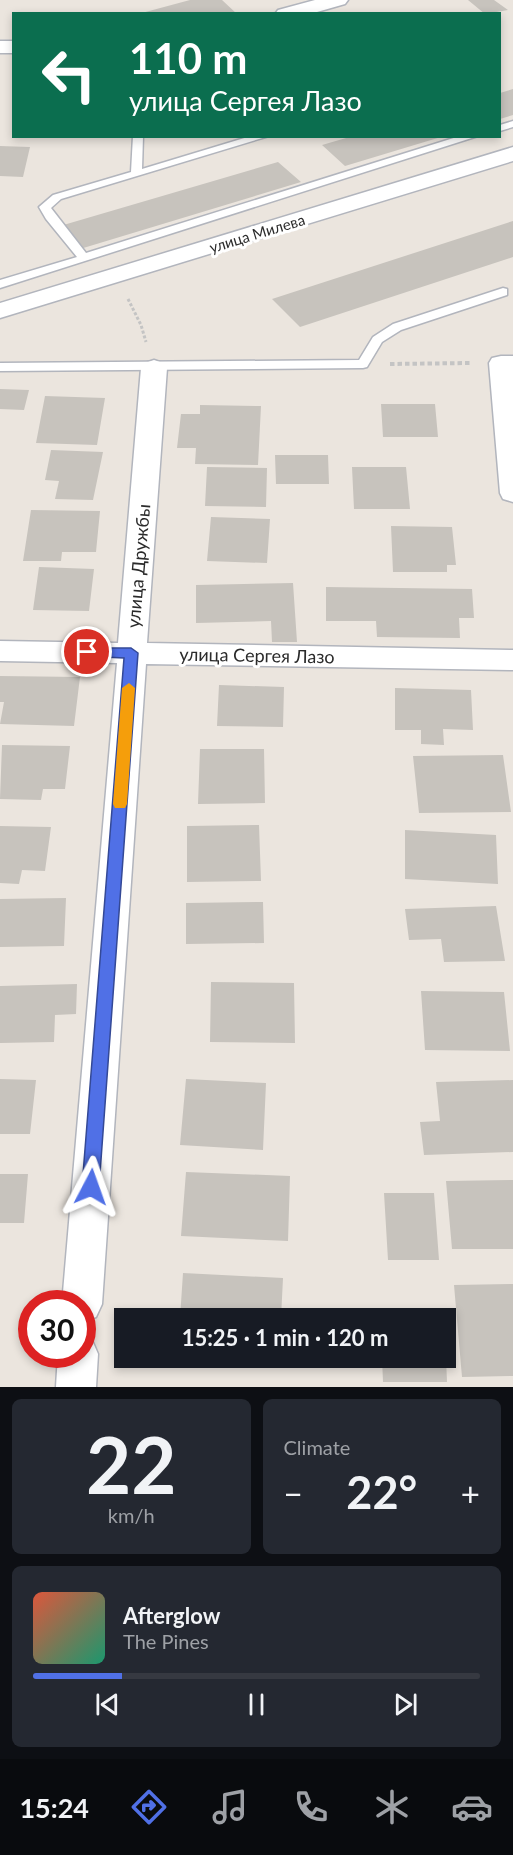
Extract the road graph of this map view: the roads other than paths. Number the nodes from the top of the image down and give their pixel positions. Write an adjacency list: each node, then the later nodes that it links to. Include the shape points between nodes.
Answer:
1 (338, 0): 2 (street)
2 (293, 12)
3 (138, 138): 7 (lane)
4 (257, 138): 7 (lane)
5 (467, 138): 8 (lane)
6 (513, 154): 11 (street, улица Милева)
7 (136, 173): 8 (lane, via 48,202 45,207 50,217)
8 (84, 258): 9 (lane)
9 (0, 284)
10 (503, 292): 14 (lane, via 397,327 377,340 363,364)
11 (0, 311)
12 (507, 363): 15 (street)
13 (0, 367): 14 (lane)
14 (154, 368): 17 (street, улица Дружбы)
15 (513, 493)
16 (0, 651): 17 (street, улица Сергея Лазо)
17 (131, 653): 18 (street, улица Сергея Лазо); 19 (street, улица Дружбы)
18 (513, 660)
19 (83, 1290)
20 (77, 1368): 21 (street)
21 (76, 1387)

